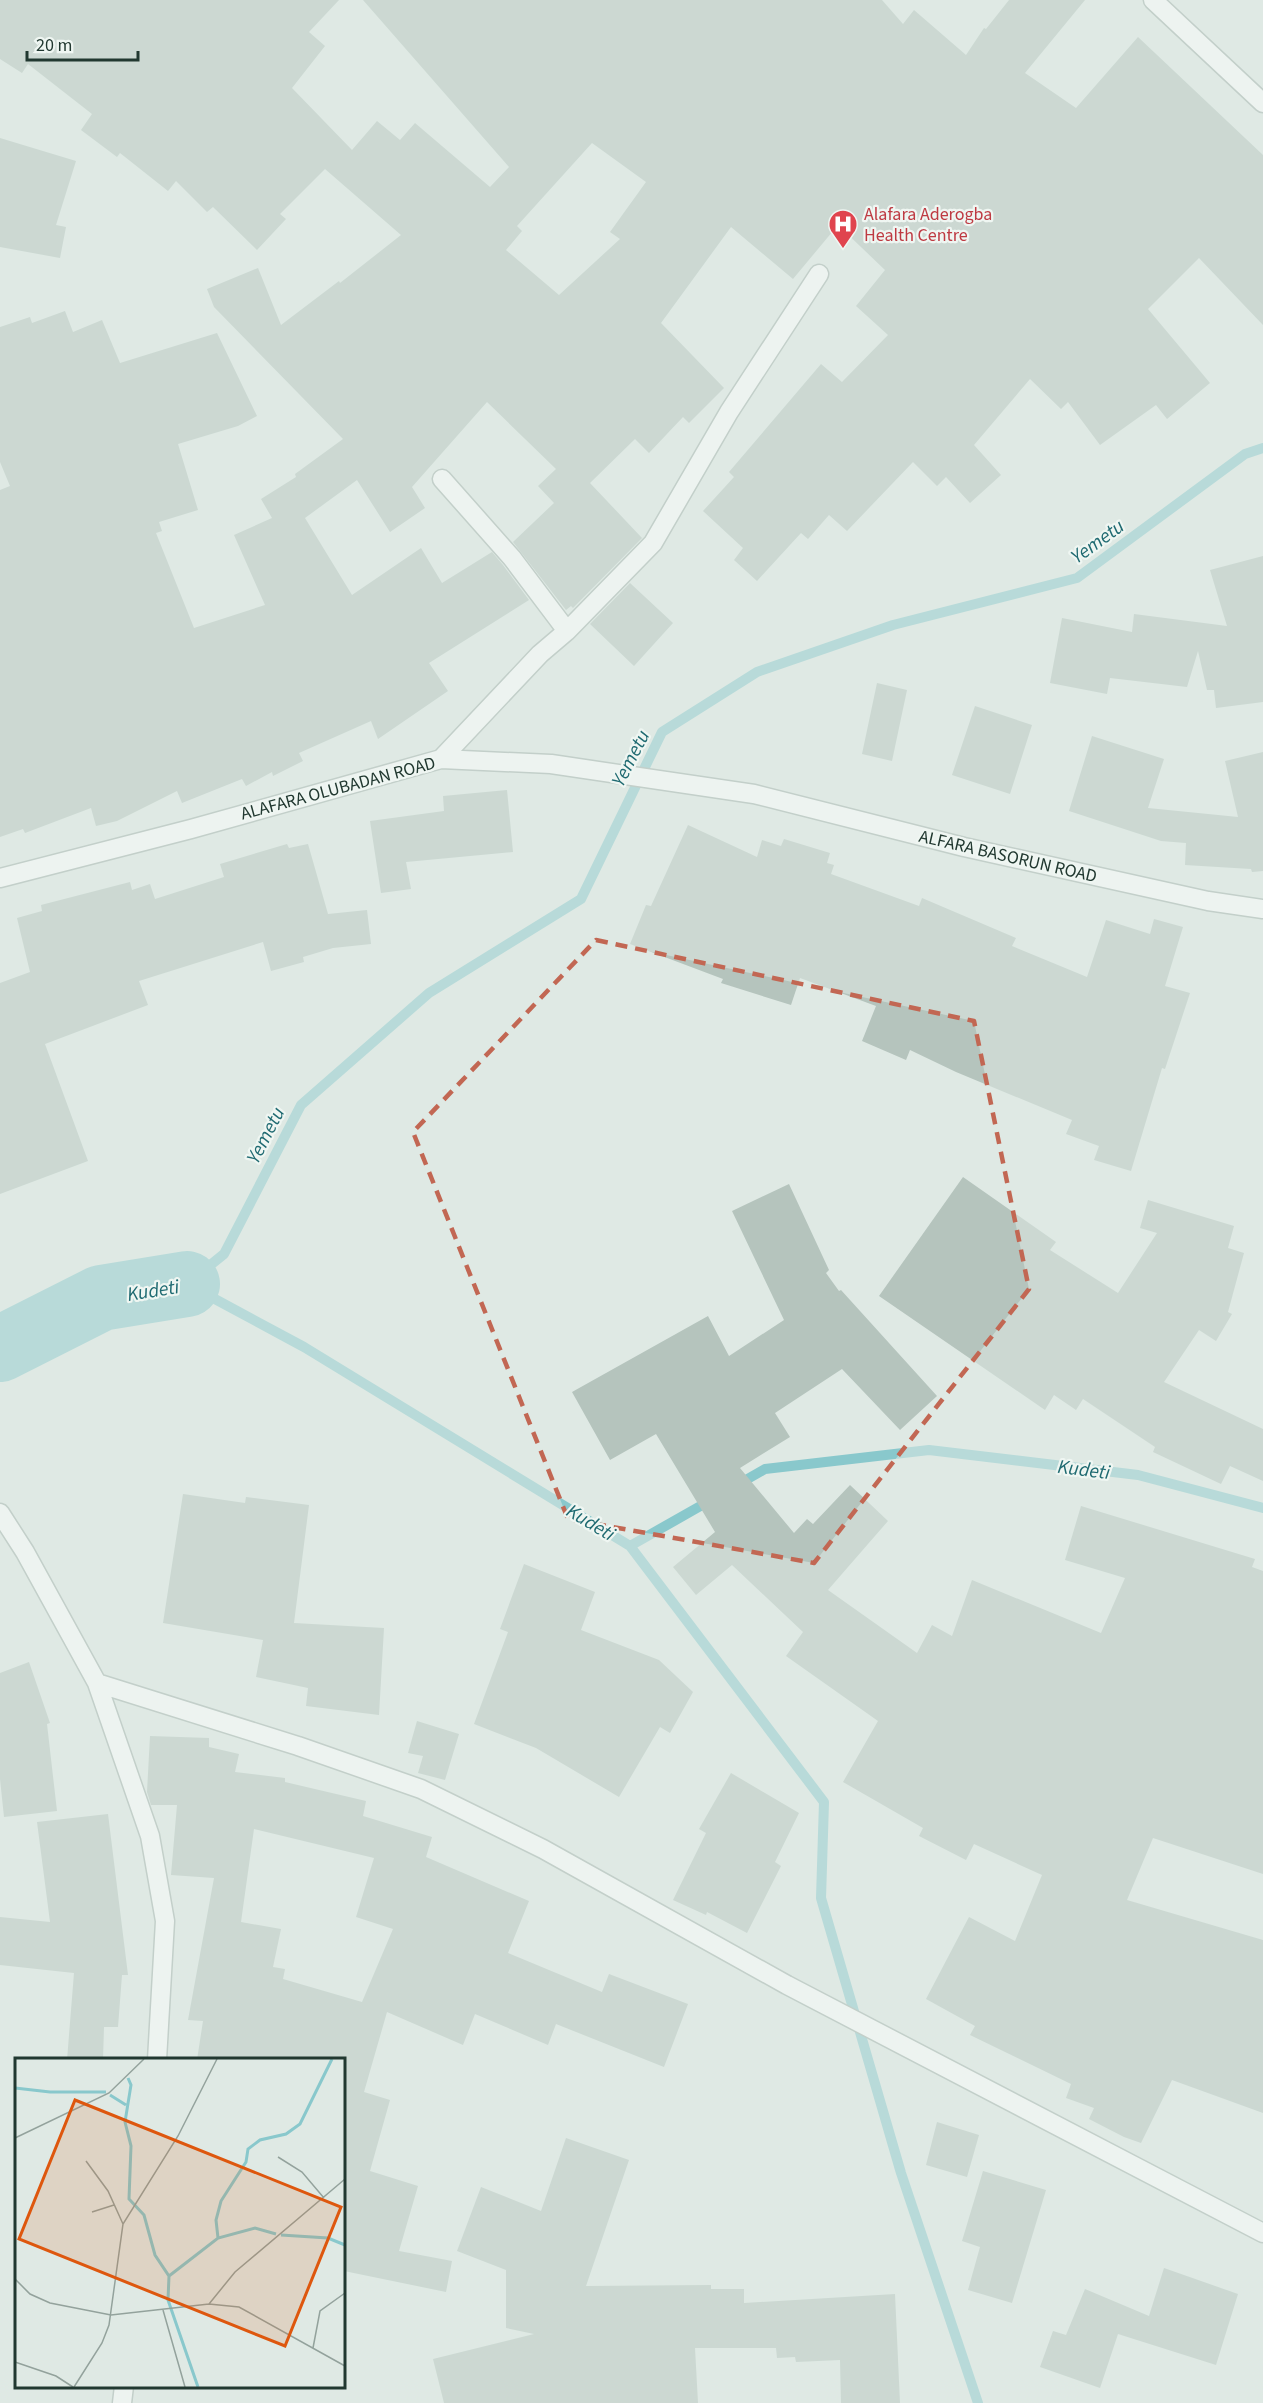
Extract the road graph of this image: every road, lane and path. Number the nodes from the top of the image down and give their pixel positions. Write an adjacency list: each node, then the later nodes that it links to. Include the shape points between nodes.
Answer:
1 (1153, 0): 2 (street)
2 (1263, 103)
3 (819, 274): 5 (street, via 729,412 653,543)
4 (442, 479): 5 (street, via 512,558)
5 (567, 631): 6 (street, via 540,654)
6 (441, 759): 7 (street, ALAFARA OLUBADAN ROAD, via 551,764); 8 (street, ALAFARA OLUBADAN ROAD)
7 (754, 794): 9 (street, ALFARA BASORUN ROAD, via 964,847 1208,901)
8 (0, 878)
9 (1263, 909)
10 (0, 1513): 11 (street)
11 (97, 1683): 12 (street, via 150,1836 165,1921); 13 (street, via 421,1789 543,1849 787,1985)
12 (158, 2058)
13 (1263, 2233)
14 (124, 2388): 15 (street)
15 (122, 2403)

